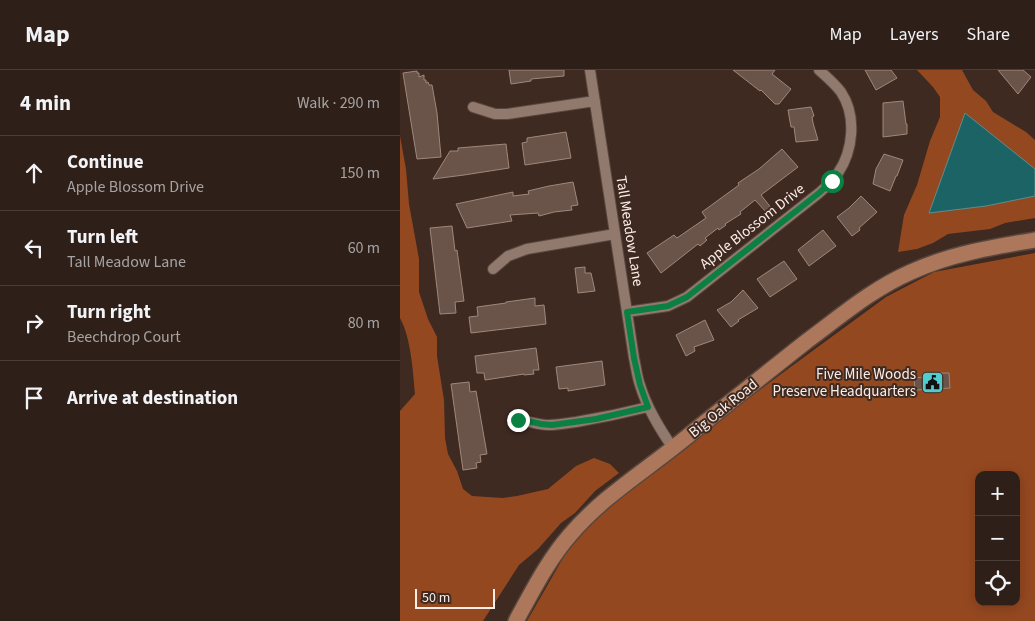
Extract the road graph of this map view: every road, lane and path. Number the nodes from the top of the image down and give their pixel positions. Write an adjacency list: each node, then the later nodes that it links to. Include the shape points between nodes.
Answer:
1 (590, 70): 3 (street, Tall Meadow Lane)
2 (819, 70): 8 (street, Apple Blossom Drive, via 841,93 850,115 850,146 839,173 819,193 687,297 668,306)
3 (595, 101): 4 (street, via 507,114); 5 (street, Tall Meadow Lane)
4 (473, 107)
5 (615, 234): 7 (street, via 515,252); 8 (street, Tall Meadow Lane)
6 (1035, 240): 11 (street, Big Oak Road, via 947,258 881,287)
7 (493, 269)
8 (627, 312): 9 (street, Tall Meadow Lane, via 634,358)
9 (648, 407): 10 (street, via 552,425); 11 (street, Tall Meadow Lane)
10 (518, 420)
11 (673, 448): 12 (street, Big Oak Road, via 596,508 570,534)
12 (516, 621)

